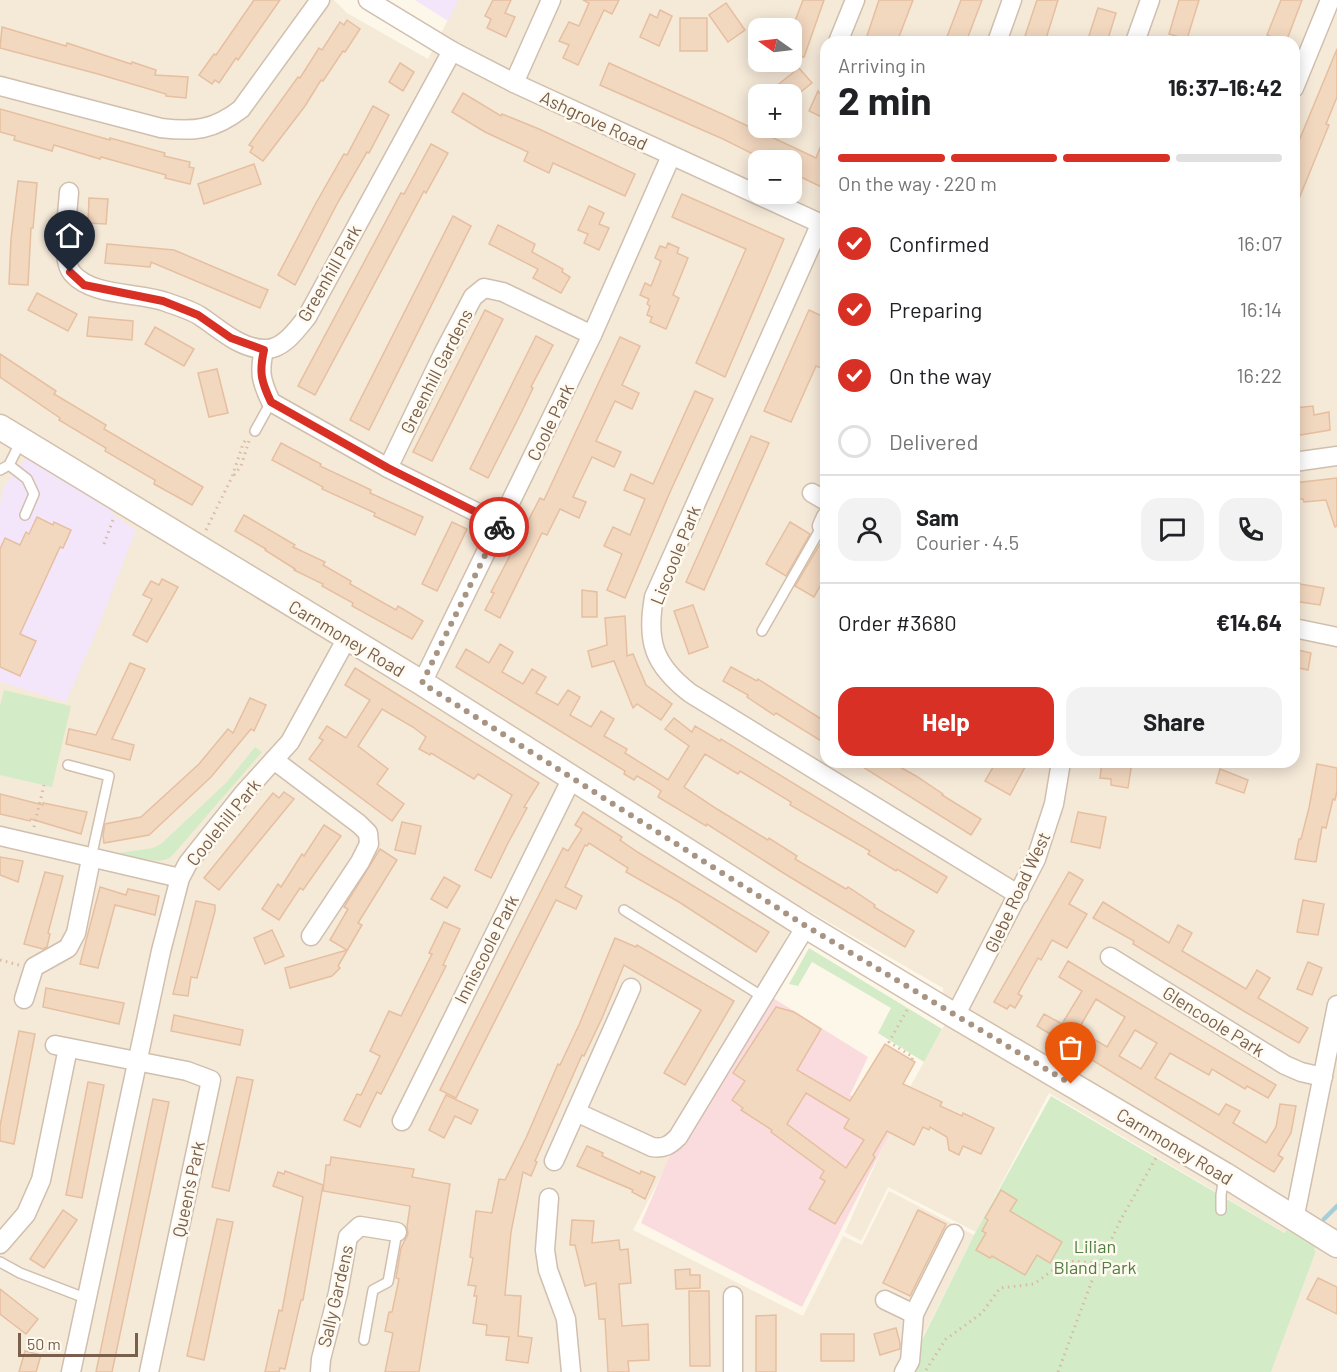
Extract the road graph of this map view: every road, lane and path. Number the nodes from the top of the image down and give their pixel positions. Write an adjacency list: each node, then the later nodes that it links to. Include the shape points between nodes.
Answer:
1 (320, 0): 14 (street, via 241,109 225,121 203,129 160,128)
2 (368, 0): 11 (street, Ashgrove Road)
3 (551, 0): 13 (street)
4 (855, 0): 8 (street)
5 (1012, 0): 9 (street)
6 (1150, 0): 10 (street)
7 (1330, 0): 12 (street)
8 (840, 36)
9 (999, 36)
10 (1137, 36)
11 (452, 51): 13 (street, Ashgrove Road); 20 (street, Greenhill Park, via 307,317 290,337)
12 (1300, 73)
13 (514, 82): 15 (street, Ashgrove Road)
14 (0, 86)
15 (671, 156): 17 (street, Ashgrove Road); 19 (street, Coole Park)
16 (69, 192): 20 (street, via 64,245 70,272 84,285 163,301 198,315 231,338)
17 (820, 223)
18 (820, 234): 51 (street, Liscoole Park, via 654,597 652,639 671,678 690,693)
19 (592, 335): 29 (street, Greenhill Gardens, via 503,292 484,288 468,306); 33 (street, Coole Park)
20 (264, 350): 21 (street, via 262,384)
21 (271, 402): 23 (lane); 29 (street)
22 (0, 427): 24 (street, Carnmoney Road)
23 (252, 435): 30 (path, via 241,466)
24 (21, 441): 28 (lane); 31 (street, Carnmoney Road)
25 (243, 444): 30 (path)
26 (1337, 456): 27 (street)
27 (1300, 461)
28 (4, 467): 32 (lane, via 27,479 34,494)
29 (388, 468): 33 (street)
30 (232, 477): 36 (path)
31 (121, 501): 35 (path); 36 (street, Carnmoney Road)
32 (25, 515)
33 (500, 524): 41 (street, Coole Park)
34 (820, 529): 38 (lane)
35 (105, 544)
36 (197, 548): 40 (street, Carnmoney Road)
37 (1300, 629): 39 (street)
38 (762, 631)
39 (1337, 637)
40 (347, 638): 41 (street, Carnmoney Road); 42 (street, Coolehill Park, via 302,723)
41 (422, 683): 45 (street, Carnmoney Road)
42 (274, 760): 50 (street, Coolehill Park, via 188,863); 54 (street, via 368,833 369,844 360,862)
43 (68, 765): 49 (lane, via 109,777)
44 (1060, 768): 51 (street, Glebe Road West, via 1046,832)
45 (572, 778): 53 (street, Carnmoney Road); 66 (street, Inniscoole Park)
46 (44, 785): 48 (path)
47 (0, 836): 48 (street)
48 (30, 843): 49 (street)
49 (91, 858): 50 (street); 58 (street, via 76,933 68,948 34,967)
50 (180, 878): 62 (street, Coolehill Park)
51 (1019, 894): 61 (street, Glebe Road West)
52 (624, 910): 57 (lane)
53 (806, 926): 57 (street); 61 (street, Carnmoney Road)
54 (311, 936)
55 (1110, 957): 64 (street, Glencoole Park, via 1285,1065)
56 (631, 988): 65 (street)
57 (763, 997): 65 (street, via 670,1145 652,1147)
58 (24, 999)
59 (1337, 1005): 64 (street)
60 (910, 1006): 63 (path, via 889,1042)
61 (955, 1016): 67 (street, Carnmoney Road)
62 (137, 1060): 75 (street, Queen's Park, via 62,1046 41,1180 26,1214); 80 (street); 85 (street, Queen's Park, via 211,1080)
63 (912, 1060)
64 (1323, 1077): 72 (street)
65 (576, 1112): 68 (street)
66 (402, 1121)
67 (1167, 1140): 69 (street, Carnmoney Road); 78 (path, via 1121,1219)
68 (554, 1161)
69 (1225, 1175): 71 (lane); 72 (street, Carnmoney Road)
70 (549, 1198): 87 (street, via 545,1250 548,1270 566,1318)
71 (1221, 1210)
72 (1292, 1217): 76 (street, Carnmoney Road)
73 (397, 1232): 83 (lane, via 388,1282 373,1290); 86 (street, Sally Gardens, via 360,1226 348,1237)
74 (954, 1233): 82 (street)
75 (0, 1244)
76 (1337, 1245)
77 (0, 1262): 80 (lane)
78 (1101, 1263): 90 (path, via 1065,1261 1034,1284 1000,1288 982,1313 946,1339); 91 (path)
79 (733, 1296): 88 (street)
80 (86, 1298): 84 (street)
81 (885, 1300): 82 (street)
82 (914, 1314): 89 (street, via 910,1361)
83 (364, 1340)
84 (71, 1372)
85 (149, 1372)
86 (320, 1372)
87 (571, 1372)
88 (733, 1372)
89 (904, 1372)
90 (925, 1372)
91 (1058, 1372)

